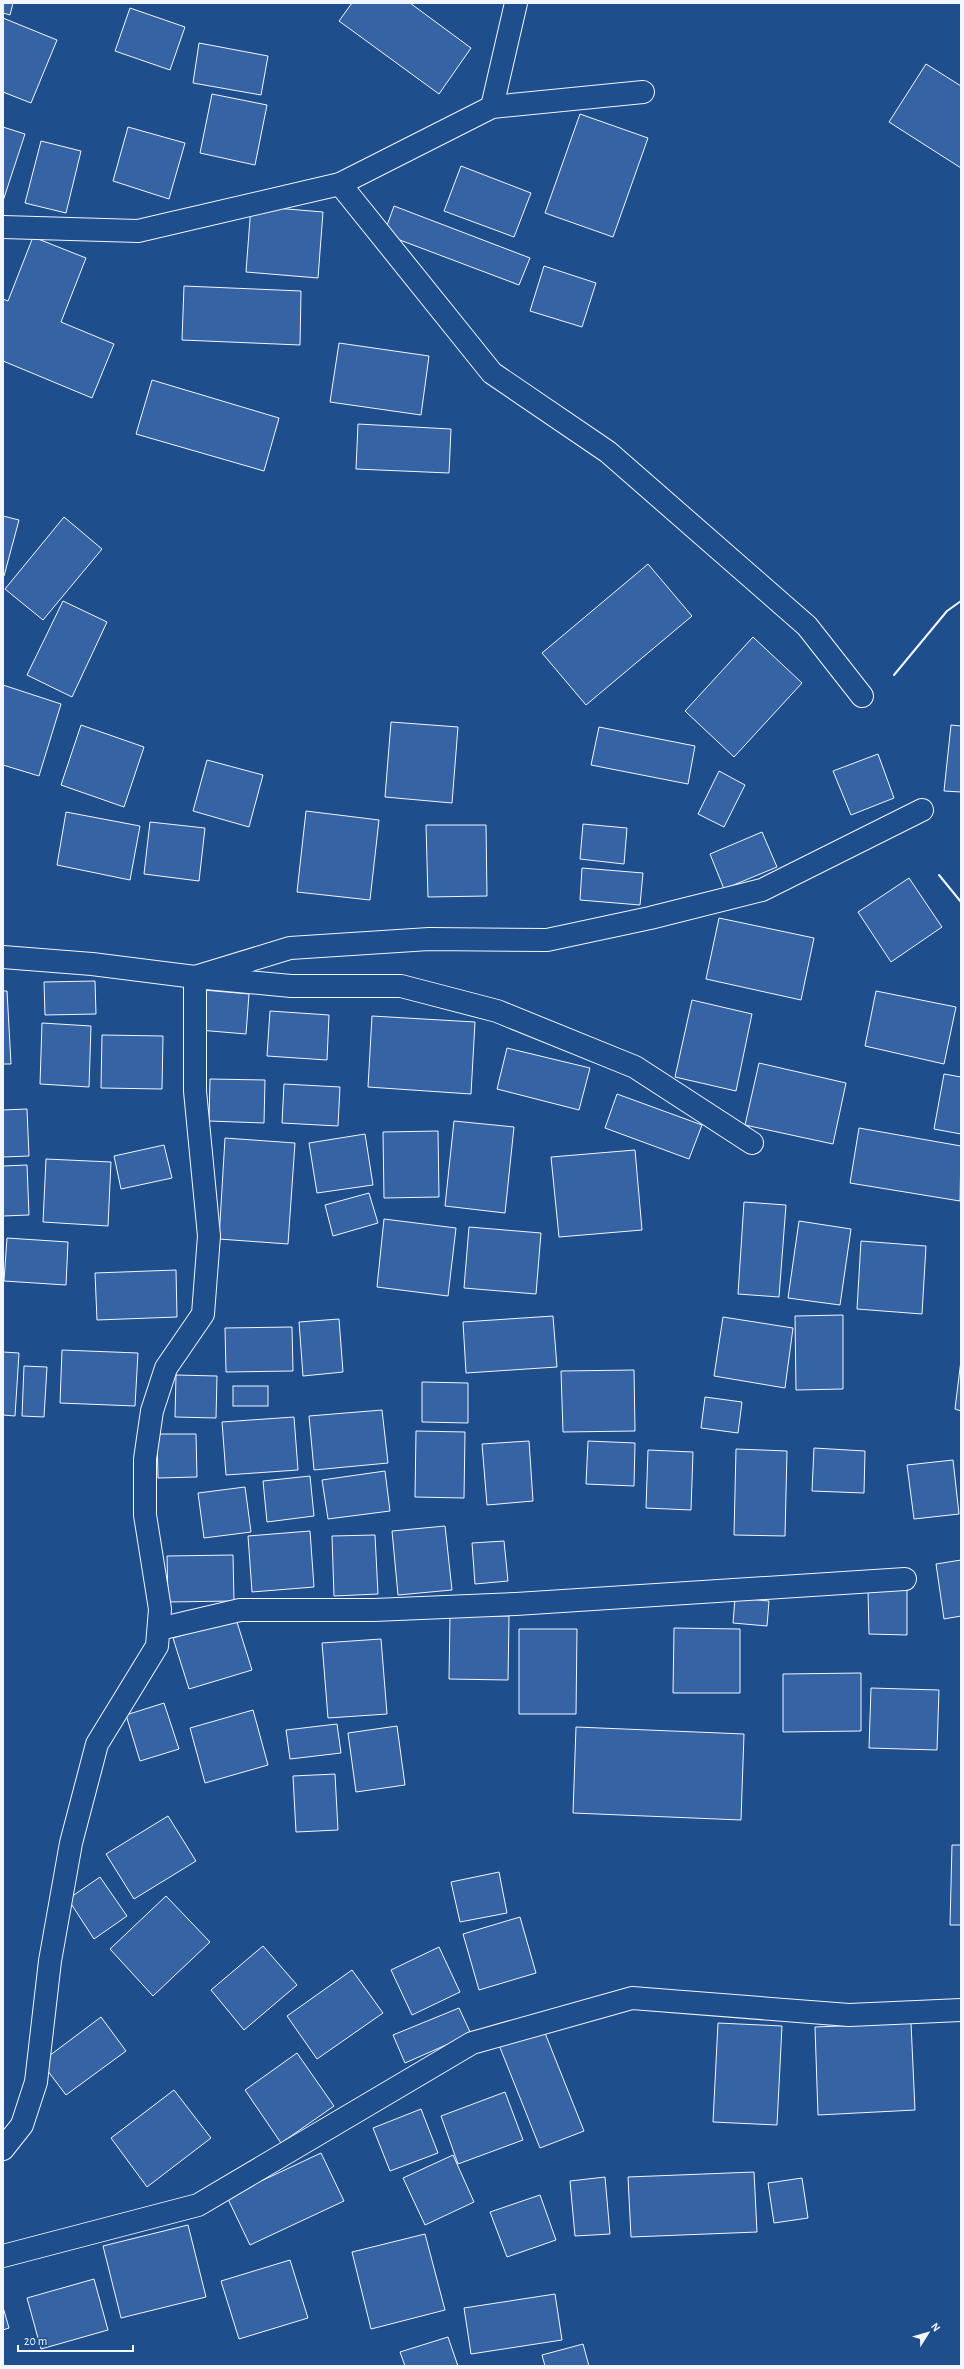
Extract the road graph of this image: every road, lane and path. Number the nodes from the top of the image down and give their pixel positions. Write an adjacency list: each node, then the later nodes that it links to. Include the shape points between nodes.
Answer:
1 (516, 3): 3 (street)
2 (643, 92): 3 (street)
3 (492, 107): 4 (street)
4 (340, 184): 5 (street, via 138,231); 6 (street, via 492,373 608,452 806,626)
5 (3, 227)
6 (862, 696)
7 (922, 810): 9 (street, via 762,890 650,918 547,940 429,939 290,948)
8 (3, 957): 9 (street, via 92,964)
9 (195, 977): 10 (street, via 291,986 401,986 497,1011 635,1067); 12 (street, via 196,1091 209,1236 203,1314 166,1368 152,1411 145,1459 145,1515 160,1609)
10 (752, 1143)
11 (905, 1579): 12 (street, via 516,1604 374,1610 240,1610)
12 (158, 1629): 14 (street, via 157,1646 97,1744 71,1843 50,1961 36,2082 22,2125)
13 (961, 2010): 15 (street, via 849,2015 632,1998 472,2043 198,2205)
14 (3, 2149)
15 (3, 2256)

